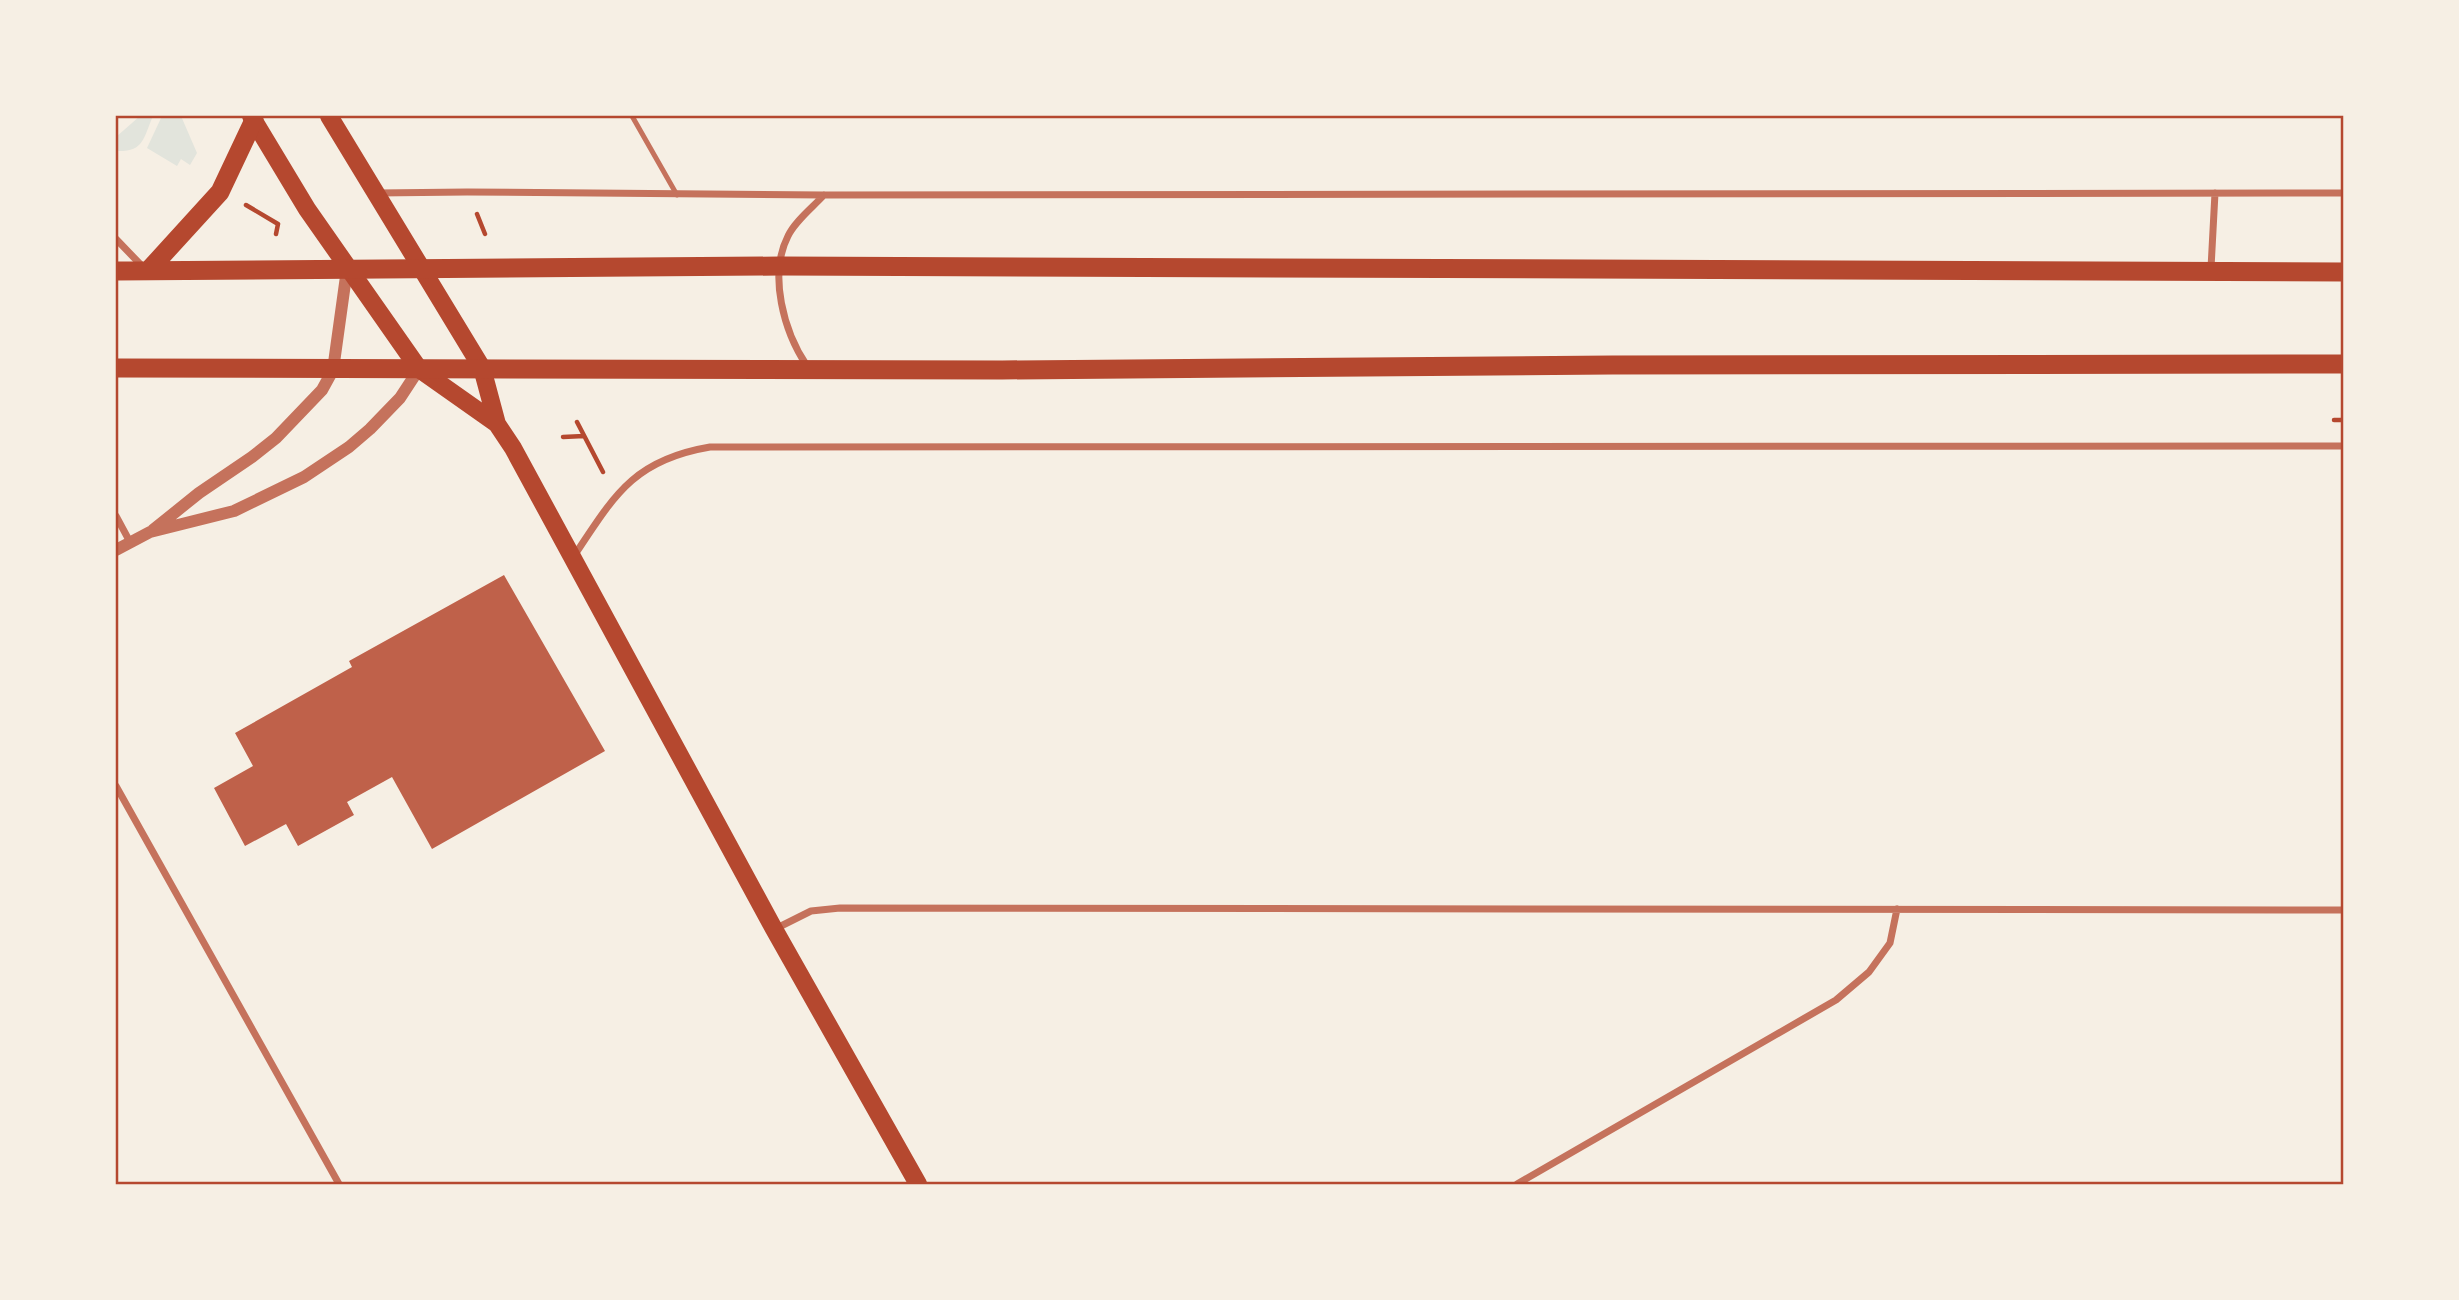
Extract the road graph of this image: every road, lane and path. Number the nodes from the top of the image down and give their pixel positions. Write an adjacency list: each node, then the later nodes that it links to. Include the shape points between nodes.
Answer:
1 (329, 116): 4 (main road)
2 (632, 116): 7 (lane)
3 (253, 118): 15 (main road); 18 (highway, via 220,192)
4 (377, 193): 7 (street); 16 (main road)
5 (2215, 193): 6 (street); 8 (street); 20 (street)
6 (2343, 193)
7 (678, 195): 8 (street)
8 (824, 195): 14 (street, via 788,235)
9 (235, 199): 11 (path, via 278,224)
10 (474, 206): 12 (path)
11 (276, 234)
12 (485, 234)
13 (116, 239): 18 (street)
14 (780, 266): 16 (highway); 20 (highway); 26 (street, via 786,324)
15 (347, 269): 16 (highway); 18 (highway); 24 (main road); 25 (street)
16 (424, 270): 23 (main road)
17 (116, 271): 18 (highway)
18 (148, 271)
19 (2343, 272): 20 (highway)
20 (2211, 273)
21 (2343, 364): 26 (highway)
22 (116, 368): 25 (highway)
23 (482, 368): 24 (highway); 26 (highway); 28 (main road)
24 (419, 369): 25 (highway); 28 (main road); 34 (street, via 400,398 370,429 304,477 234,511)
25 (333, 370): 34 (street, via 322,390 276,438)
26 (810, 370)
27 (577, 422): 29 (path)
28 (497, 424): 37 (main road)
29 (584, 436): 30 (path); 32 (path)
30 (563, 437)
31 (2343, 446): 37 (street, via 710,447 661,460 634,478 608,505)
32 (603, 472)
33 (116, 516): 35 (street)
34 (150, 532): 35 (street)
35 (130, 542): 36 (street)
36 (116, 550)
37 (572, 559): 41 (main road)
38 (116, 786): 42 (street)
39 (1897, 909): 40 (street); 41 (street, via 840,908 811,911); 44 (street, via 1890,943 1868,972 1836,1000)
40 (2343, 910)
41 (774, 929): 43 (main road)
42 (339, 1185)
43 (918, 1185)
44 (1517, 1185)

